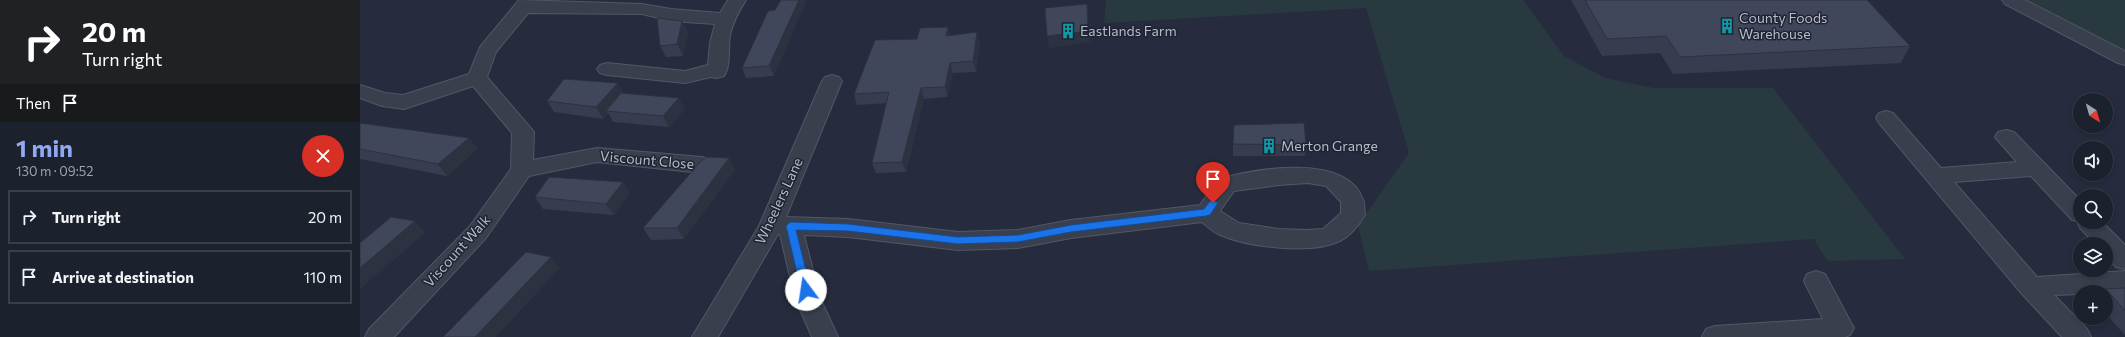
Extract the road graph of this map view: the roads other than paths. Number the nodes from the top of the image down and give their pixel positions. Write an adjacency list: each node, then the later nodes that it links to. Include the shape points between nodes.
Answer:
1 (737, 0): 4 (street)
2 (2011, 0): 5 (street)
3 (526, 3): 4 (street, via 642,9 671,15); 7 (street, via 487,51)
4 (725, 19): 6 (street, via 719,38 717,70 685,77)
5 (2125, 59)
6 (607, 69)
7 (477, 78): 9 (street, via 404,102 382,99); 14 (street, via 523,132)
8 (832, 81): 18 (street, Wheelers Lane)
9 (360, 91)
10 (1886, 118): 15 (street)
11 (2006, 137): 13 (street)
12 (702, 164): 14 (street, Viscount Close, via 597,155)
13 (2036, 168): 15 (street); 16 (street)
14 (522, 170): 25 (street, Viscount Walk, via 478,232)
15 (1936, 176): 23 (street)
16 (2073, 207)
17 (1206, 212): 17 (street, via 1227,185 1257,178 1311,176 1331,179 1352,200 1353,215 1340,230 1327,237 1300,239 1253,234 1228,228); 18 (street, via 1071,229 1018,239 958,241 848,228)
18 (780, 226): 26 (street, Wheelers Lane); 27 (street, via 817,325)
19 (2095, 229): 20 (street)
20 (2125, 260)
21 (1816, 281): 24 (street, via 1841,328)
22 (2125, 281): 23 (street)
23 (2031, 287): 29 (street)
24 (1762, 335): 28 (street)
25 (378, 337)
26 (705, 337)
27 (825, 337)
28 (1715, 337)
29 (2078, 337)

